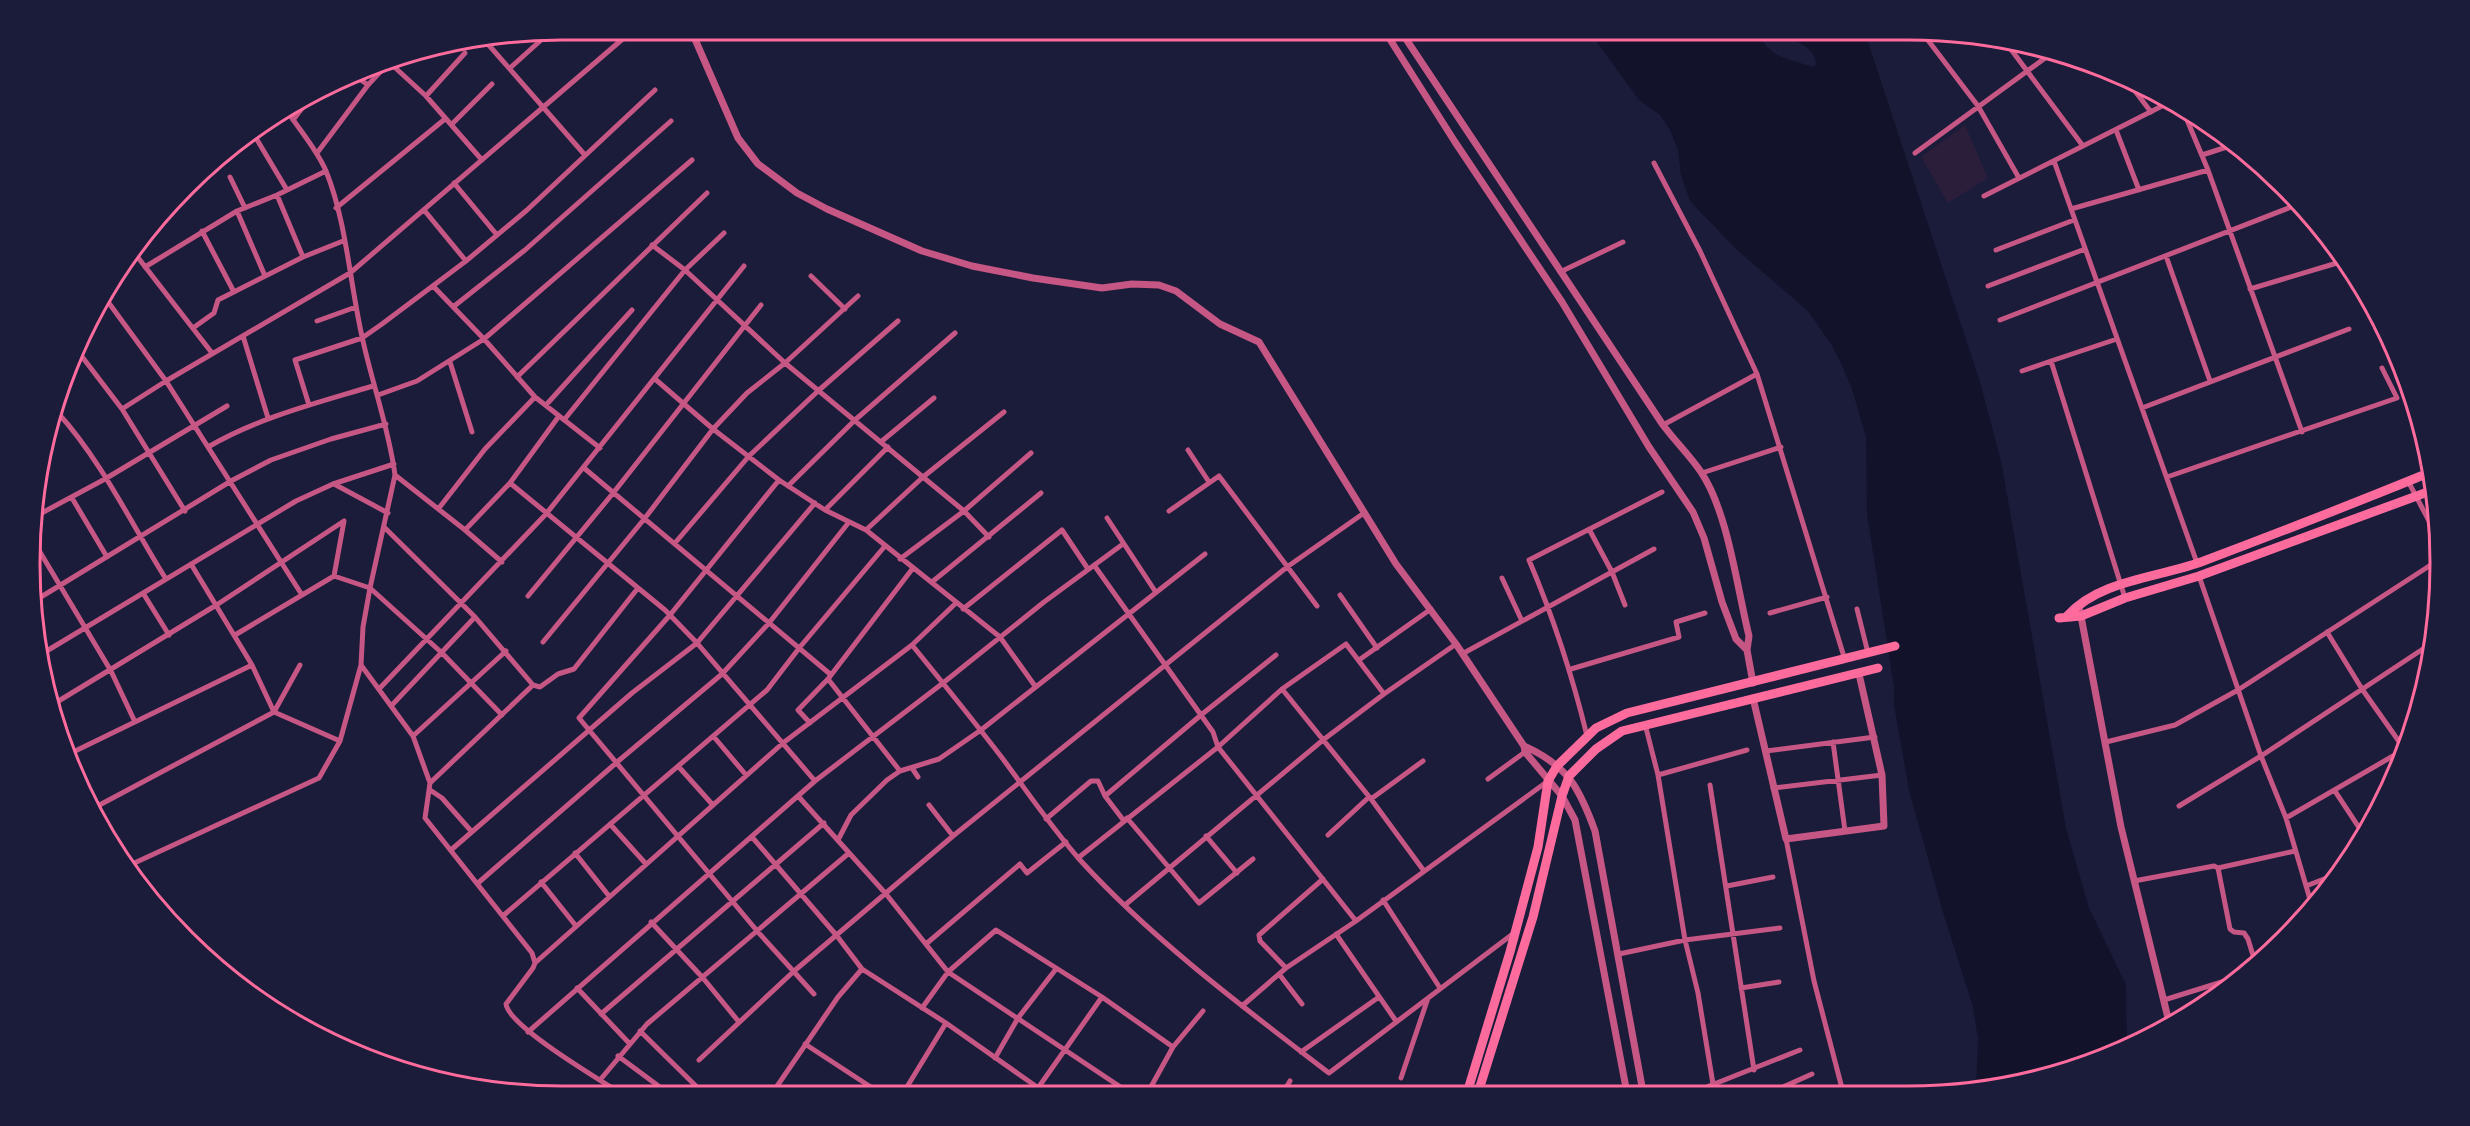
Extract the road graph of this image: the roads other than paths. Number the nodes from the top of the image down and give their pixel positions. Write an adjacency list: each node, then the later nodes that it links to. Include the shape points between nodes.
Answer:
1 (621, 40): 21 (street)
2 (695, 40): 178 (street, via 738,138 772,176 807,198 922,251 972,266 1102,288 1159,285 1176,291 1221,324 1259,342)
3 (1390, 40): 262 (street, via 1562,302 1637,428 1693,512 1729,620 1737,639)
4 (1407, 40): 77 (street)
5 (540, 41): 12 (street)
6 (1929, 41): 22 (street)
7 (490, 46): 12 (street)
8 (2013, 52): 13 (street)
9 (465, 53): 20 (street)
10 (2044, 59): 13 (street)
11 (398, 67): 20 (street)
12 (510, 68): 21 (street)
13 (2027, 70): 22 (street); 33 (street)
14 (378, 75): 17 (street)
15 (362, 81): 17 (street)
16 (492, 84): 29 (street)
17 (368, 85): 35 (street)
18 (655, 90): 37 (street)
19 (2136, 93): 24 (street)
20 (426, 96): 26 (street)
21 (543, 106): 37 (street); 39 (street)
22 (1978, 106): 36 (street); 46 (street)
23 (2161, 107): 24 (street)
24 (2151, 112): 31 (street)
25 (298, 113): 27 (street)
26 (445, 119): 29 (street); 54 (street)
27 (293, 120): 35 (street)
28 (671, 121): 91 (street, via 525,250)
29 (452, 124): 39 (street)
30 (2189, 124): 38 (street)
31 (2116, 130): 33 (street); 49 (street)
32 (257, 140): 48 (street)
33 (2084, 146): 41 (street)
34 (2225, 148): 38 (street)
35 (316, 153): 44 (street)
36 (1914, 153)
37 (584, 154): 63 (street)
38 (2202, 155): 43 (street)
39 (482, 160): 47 (street)
40 (692, 160): 103 (street)
41 (2054, 161): 46 (street); 56 (street)
42 (1654, 163): 113 (street)
43 (2208, 170): 49 (street); 61 (street)
44 (326, 171): 48 (street); 54 (street)
45 (231, 177): 53 (street)
46 (2019, 178): 52 (street)
47 (454, 183): 57 (street); 63 (street)
48 (286, 190): 51 (street)
49 (2139, 190): 56 (street)
50 (707, 193): 66 (street)
51 (277, 195): 53 (street); 70 (street)
52 (1984, 196)
53 (245, 208): 58 (street)
54 (336, 208): 64 (street)
55 (2290, 208): 61 (street)
56 (2071, 209): 59 (street)
57 (424, 210): 72 (street); 78 (street)
58 (237, 211): 60 (street); 79 (street)
59 (2074, 219): 67 (street); 68 (street)
60 (202, 231): 75 (street); 85 (street)
61 (2229, 231): 69 (street); 84 (street)
62 (724, 233): 76 (street)
63 (497, 235): 72 (street)
64 (343, 241): 70 (street); 78 (street)
65 (1623, 242): 77 (street)
66 (652, 245): 76 (street); 114 (street)
67 (2085, 249): 81 (street); 83 (street)
68 (1996, 250)
69 (2166, 256): 81 (street); 117 (street)
70 (303, 257): 79 (street)
71 (139, 259): 75 (street)
72 (466, 261): 82 (street)
73 (2335, 264): 84 (street)
74 (744, 266): 87 (street)
75 (145, 267): 98 (street)
76 (685, 270): 87 (street); 132 (street)
77 (1560, 272): 135 (street)
78 (350, 273): 90 (street); 101 (street)
79 (265, 276): 85 (street)
80 (811, 276): 92 (street)
81 (2097, 283): 94 (street); 104 (street)
82 (433, 286): 91 (street); 102 (street)
83 (1988, 286)
84 (2250, 289): 107 (street)
85 (234, 292): 98 (street, via 218,300 214,314)
86 (858, 296): 92 (street)
87 (718, 300): 97 (street); 115 (street)
88 (110, 304): 116 (street)
89 (761, 305): 97 (street)
90 (356, 307): 95 (street); 102 (street)
91 (453, 307): 103 (street)
92 (845, 309): 110 (street)
93 (632, 310): 126 (street)
94 (2000, 320)
95 (317, 321)
96 (898, 321): 119 (street)
97 (745, 325): 110 (street); 123 (street)
98 (193, 328): 105 (street)
99 (2349, 329): 107 (street)
100 (955, 333): 133 (street)
101 (243, 336): 105 (street); 131 (street)
102 (362, 338): 118 (street); 125 (street, via 295,360)
103 (484, 339): 109 (street); 114 (street)
104 (2117, 339): 108 (street); 127 (street)
105 (212, 353): 116 (street)
106 (83, 357): 128 (street)
107 (2273, 357): 117 (street); 139 (street)
108 (2051, 361): 112 (street); 217 (street)
109 (450, 362): 120 (street, via 417,381); 138 (street)
110 (786, 363): 119 (street); 137 (street, via 747,393)
111 (2382, 368): 139 (street, via 2397,398)
112 (2022, 371)
113 (1757, 374): 135 (street); 143 (street)
114 (517, 377): 121 (street)
115 (655, 379): 123 (street); 144 (street)
116 (166, 381): 128 (street); 136 (street)
117 (2210, 381): 127 (street)
118 (373, 386): 120 (street); 125 (street)
119 (818, 391): 133 (street); 148 (street)
120 (378, 395): 134 (street)
121 (535, 397): 126 (street); 171 (street, via 485,449)
122 (934, 398): 140 (street)
123 (684, 404): 137 (street); 164 (street)
124 (227, 405): 136 (street)
125 (309, 405): 131 (street)
126 (546, 405): 132 (street)
127 (2142, 408): 155 (street)
128 (122, 409): 147 (street)
129 (1004, 412): 154 (street)
130 (61, 417): 156 (street)
131 (268, 418): 141 (street)
132 (562, 418): 144 (street); 161 (street)
133 (855, 420): 140 (street); 163 (street)
134 (386, 424): 149 (street); 158 (street, via 271,460)
135 (1663, 425): 151 (street)
136 (194, 426): 141 (street); 147 (street)
137 (713, 429): 148 (street); 180 (street)
138 (472, 432)
139 (2302, 432): 155 (street)
140 (882, 441): 142 (street)
141 (208, 447): 158 (street)
142 (888, 447): 154 (street); 172 (street)
143 (1781, 447): 151 (street); 228 (street)
144 (600, 448): 150 (street)
145 (1188, 450): 159 (street)
146 (1031, 453): 174 (street)
147 (148, 454): 156 (street); 173 (street)
148 (749, 456): 157 (street); 192 (street)
149 (394, 464): 152 (street); 162 (street)
150 (584, 468): 164 (street); 179 (street)
151 (1702, 473): 262 (street, via 1722,518 1749,636)
152 (395, 475): 171 (street); 177 (street)
153 (2422, 476): 160 (main road)
154 (923, 477): 174 (street); 188 (street)
155 (2166, 477): 203 (street)
156 (105, 479): 169 (street); 189 (street)
157 (779, 480): 163 (street); 210 (street)
158 (231, 481): 173 (street); 184 (street)
159 (1209, 482): 175 (street); 207 (street, via 1220,476)
160 (2408, 482): 168 (street); 203 (main road)
161 (510, 483): 179 (street); 187 (street)
162 (333, 484): 177 (street); 184 (street)
163 (788, 486): 170 (street)
164 (614, 492): 180 (street); 191 (street)
165 (1662, 492): 186 (street)
166 (1041, 493): 190 (street)
167 (2425, 493): 168 (main road)
168 (2415, 497): 182 (street); 213 (main road)
169 (72, 498): 176 (street); 198 (street)
170 (815, 503): 172 (street); 226 (street)
171 (439, 508): 187 (street)
172 (825, 510): 183 (street)
173 (185, 511): 189 (street)
174 (964, 511): 190 (street); 199 (street)
175 (1169, 511)
176 (43, 512)
177 (388, 513): 185 (street)
178 (1364, 513): 207 (street); 238 (street)
179 (546, 514): 191 (street); 200 (street)
180 (645, 518): 192 (street); 202 (street)
181 (1107, 518): 193 (street)
182 (2427, 519)
183 (849, 522): 188 (street); 247 (street)
184 (256, 524): 201 (street); 204 (street)
185 (385, 528): 219 (street); 230 (street)
186 (1589, 529): 211 (street); 236 (street, via 1529,560)
187 (465, 530): 200 (street)
188 (866, 530): 194 (street)
189 (140, 537): 198 (street); 215 (street)
190 (989, 537): 216 (street)
191 (577, 538): 202 (street); 225 (street)
192 (675, 543): 210 (street)
193 (1123, 544): 205 (street); 221 (street)
194 (885, 546): 199 (street); 259 (street)
195 (1654, 549): 211 (street)
196 (41, 553): 218 (street)
197 (1205, 554): 221 (street)
198 (107, 557): 218 (street)
199 (900, 559): 208 (street)
200 (502, 562): 230 (street)
201 (282, 563): 212 (street, via 344,521); 223 (street); 232 (street)
202 (607, 563): 220 (street); 254 (street)
203 (2197, 563): 217 (main road)
204 (191, 564): 215 (street); 232 (street)
205 (1095, 565): 209 (street); 240 (street)
206 (2430, 566): 249 (street)
207 (1287, 567): 235 (street); 274 (street)
208 (913, 568): 216 (street); 280 (street)
209 (1088, 569): 237 (street, via 1062,530); 252 (street)
210 (706, 570): 226 (street); 243 (street)
211 (1612, 572): 234 (street); 236 (street)
212 (334, 576): 219 (street); 223 (street)
213 (2199, 576): 229 (main road); 289 (street)
214 (1502, 578): 246 (street)
215 (166, 579): 222 (street)
216 (932, 582): 231 (street)
217 (2122, 584): 229 (street); 233 (main road)
218 (61, 586): 227 (street); 248 (street)
219 (370, 588): 253 (street); 273 (street)
220 (638, 588): 243 (street); 284 (street, via 574,669 558,674 540,687)
221 (1155, 591): 240 (street)
222 (143, 593): 248 (street); 250 (street)
223 (302, 595): 251 (street)
224 (1340, 595): 260 (street)
225 (528, 596)
226 (737, 596): 247 (street); 255 (street)
227 (42, 597)
228 (1827, 597): 242 (street); 270 (street)
229 (2125, 598): 244 (main road)
230 (460, 602): 245 (street); 253 (street)
231 (956, 603): 237 (street); 257 (street)
232 (218, 604): 250 (street); 251 (street)
233 (2078, 604): 244 (street); 244 (main road, via 2063,617)
234 (1625, 605)
235 (1317, 606)
236 (1549, 606): 246 (street); 276 (street)
237 (963, 609): 252 (street)
238 (1431, 609): 256 (street); 260 (street)
239 (1857, 609): 266 (street)
240 (1129, 612): 274 (street); 285 (street)
241 (1705, 612): 276 (street, via 1676,622 1679,637)
242 (1770, 613)
243 (669, 615): 255 (street); 303 (street, via 579,718)
244 (2080, 616): 313 (street)
245 (475, 617): 264 (street); 265 (street)
246 (1522, 621): 267 (street)
247 (769, 623): 259 (street); 278 (street)
248 (86, 628): 261 (street); 277 (street)
249 (2327, 633): 286 (street); 289 (street)
250 (169, 635): 277 (street)
251 (235, 635): 271 (street)
252 (1000, 637): 283 (street); 285 (street)
253 (426, 639): 265 (street); 288 (street)
254 (543, 642)
255 (697, 643): 278 (street); 303 (street, via 632,693)
256 (1456, 644): 267 (street); 290 (street)
257 (912, 645): 283 (street); 291 (street)
258 (1894, 646): 266 (main road)
259 (800, 647): 280 (street); 295 (street)
260 (1377, 648): 269 (street)
261 (48, 650)
262 (1748, 650): 282 (street)
263 (2422, 650): 286 (street)
264 (506, 651): 281 (street); 284 (street)
265 (442, 653): 281 (street); 294 (street)
266 (1868, 653): 270 (main road)
267 (1462, 654): 316 (street)
268 (1276, 655): 298 (street)
269 (1359, 660): 287 (street, via 1346,644); 290 (street)
270 (1845, 660): 282 (main road)
271 (252, 665): 296 (street); 299 (street)
272 (300, 665): 296 (street)
273 (361, 665): 288 (street); 310 (street)
274 (1165, 667): 298 (street); 337 (street)
275 (1878, 668): 279 (main road)
276 (1571, 669): 306 (street)
277 (111, 671): 293 (street); 299 (street)
278 (722, 674): 295 (street); 323 (street)
279 (1859, 674): 292 (main road); 308 (street)
280 (829, 676): 291 (street); 300 (street, via 798,710)
281 (470, 682): 297 (street); 304 (street)
282 (1753, 683): 306 (main road, via 1646,706 1605,723)
283 (943, 684): 302 (street); 305 (street)
284 (533, 685): 297 (street)
285 (1035, 686): 302 (street)
286 (2362, 688): 311 (street); 320 (street)
287 (1282, 689): 309 (street); 315 (street)
288 (380, 690): 294 (street)
289 (2238, 690): 313 (street, via 2175,725); 320 (street)
290 (1384, 694): 309 (street)
291 (843, 698): 300 (street); 305 (street)
292 (1753, 698): 301 (main road); 319 (street)
293 (59, 701)
294 (392, 705): 304 (street)
295 (750, 706): 307 (street); 314 (street)
296 (274, 712): 310 (street); 349 (street)
297 (502, 715): 338 (street)
298 (1201, 715): 315 (street); 346 (street)
299 (135, 722): 317 (street)
300 (810, 723): 314 (street)
301 (1646, 724): 329 (street); 331 (main road, via 1610,737)
302 (981, 730): 326 (street, via 939,759); 337 (street)
303 (590, 732): 323 (street); 360 (street)
304 (413, 736): 338 (street)
305 (872, 736): 327 (street); 335 (street)
306 (1587, 736): 325 (main road)
307 (714, 737): 324 (street); 328 (street)
308 (1875, 737): 312 (street); 330 (street)
309 (1323, 740): 347 (street); 348 (street)
310 (340, 741): 375 (street, via 316,780)
311 (2398, 741)
312 (1833, 742): 319 (street); 334 (street)
313 (2106, 742): 386 (street)
314 (783, 743): 328 (street); 335 (street)
315 (1218, 747): 347 (street); 355 (street)
316 (1524, 749): 325 (street); 333 (street); 336 (street)
317 (75, 750)
318 (1747, 750): 329 (street)
319 (1766, 751): 340 (street)
320 (2261, 756): 352 (street); 353 (street)
321 (2392, 758): 342 (street)
322 (1424, 761): 348 (street)
323 (616, 763): 343 (street); 388 (street)
324 (678, 766): 343 (street); 350 (street)
325 (1557, 766): 331 (street); 336 (main road)
326 (912, 768): 327 (street); 332 (street)
327 (900, 771): 367 (street, via 851,815)
328 (746, 775): 350 (street)
329 (1658, 775): 408 (street)
330 (1882, 775): 334 (street); 359 (street, via 1884,826)
331 (1569, 776): 344 (main road); 411 (street, via 1586,804 1595,831)
332 (918, 777)
333 (1488, 779)
334 (1837, 780): 340 (street); 359 (street)
335 (815, 781): 345 (street)
336 (1548, 781): 344 (street); 380 (street); 404 (main road, via 1538,847)
337 (1020, 782): 354 (street); 363 (street)
338 (430, 783): 341 (street)
339 (1710, 785): 389 (street)
340 (1773, 788): 366 (street)
341 (430, 790): 360 (street); 369 (street, via 425,818)
342 (2335, 791): 353 (street); 358 (street)
343 (644, 794): 356 (street); 361 (street)
344 (1562, 795): 470 (main road, via 1533,917); 471 (street, via 1575,820)
345 (798, 796): 357 (street); 365 (street)
346 (1105, 796): 354 (street, via 1098,782 1091,781); 355 (street)
347 (1258, 796): 364 (street); 384 (street)
348 (1370, 798): 362 (street); 380 (street)
349 (100, 804)
350 (712, 804): 361 (street)
351 (929, 806): 363 (street)
352 (2179, 806)
353 (2286, 818): 370 (street)
354 (1047, 819): 368 (street)
355 (1126, 819): 373 (street); 378 (street)
356 (609, 824): 371 (street); 376 (street)
357 (824, 824): 367 (street); 377 (street)
358 (2358, 826)
359 (1845, 831): 366 (street)
360 (472, 832): 369 (street)
361 (679, 835): 376 (street); 382 (street)
362 (1328, 835)
363 (953, 836): 391 (street)
364 (1206, 836): 378 (street); 381 (street)
365 (752, 837): 377 (street); 382 (street)
366 (1786, 839): 475 (street, via 1814,981)
367 (838, 840): 372 (street)
368 (1066, 842): 373 (street); 409 (street, via 1027,873 1020,864)
369 (451, 850): 388 (street)
370 (2295, 851): 379 (street); 390 (street)
371 (575, 853): 387 (street); 393 (street)
372 (849, 853): 391 (street); 392 (street)
373 (1078, 858): 397 (street)
374 (1253, 859): 381 (street)
375 (135, 862)
376 (646, 864): 393 (street)
377 (775, 865): 392 (street); 396 (street)
378 (1170, 867): 381 (street, via 1199,903); 397 (street)
379 (2218, 868): 386 (street); 412 (street, via 2230,929 2244,933)
380 (1424, 871): 395 (street)
381 (1237, 873)
382 (710, 874): 396 (street); 400 (street)
383 (1773, 877): 389 (street)
384 (1323, 879): 399 (street); 414 (street, via 1259,935 1260,941)
385 (2323, 879): 390 (street)
386 (2134, 881): 430 (street)
387 (541, 882): 398 (street); 401 (street)
388 (478, 883): 398 (street)
389 (1727, 886): 406 (street)
390 (2306, 886): 394 (street)
391 (886, 894): 407 (street); 409 (street)
392 (802, 895): 403 (street); 407 (street)
393 (609, 896): 401 (street)
394 (2309, 897)
395 (1383, 900): 399 (street); 424 (street)
396 (732, 902): 403 (street); 410 (street)
397 (1125, 905): 432 (street)
398 (504, 915): 413 (street, via 532,953)
399 (1356, 921): 405 (street)
400 (651, 922): 410 (street); 423 (street)
401 (576, 926): 413 (street)
402 (1780, 928): 406 (street)
403 (758, 932): 417 (street); 420 (street)
404 (1516, 932): 424 (street); 469 (main road)
405 (1336, 934): 414 (street); 429 (street)
406 (1733, 934): 408 (street); 425 (street)
407 (837, 936): 415 (street); 417 (street)
408 (1686, 940): 411 (street); 457 (street)
409 (926, 944): 418 (street)
410 (677, 950): 420 (street); 435 (street)
411 (1619, 954): 472 (street)
412 (2253, 955)
413 (534, 963): 442 (street, via 506,1004 511,1017)
414 (1286, 968): 419 (street)
415 (862, 969): 433 (street); 444 (street)
416 (1056, 969): 418 (street, via 996,930); 428 (street); 437 (street)
417 (794, 972): 426 (street); 439 (street)
418 (948, 972): 433 (street); 437 (street)
419 (1279, 974): 431 (street); 432 (street)
420 (703, 978): 439 (street); 441 (street)
421 (1779, 982): 425 (street)
422 (2217, 984): 430 (street)
423 (577, 988): 435 (street); 442 (street)
424 (1440, 988): 427 (street)
425 (1741, 988): 452 (street)
426 (814, 994)
427 (1429, 996): 438 (street); 454 (street)
428 (1102, 997): 445 (street); 446 (street)
429 (1379, 997): 438 (street); 448 (street)
430 (2164, 1000): 436 (street)
431 (1302, 1004)
432 (1242, 1006): 448 (street)
433 (922, 1008): 440 (street)
434 (1203, 1011): 445 (street)
435 (601, 1014): 443 (street)
436 (2167, 1015)
437 (1018, 1018): 446 (street); 450 (street)
438 (1396, 1021): 448 (street, via 1329,1073)
439 (739, 1022): 451 (street)
440 (946, 1023): 450 (street); 463 (street)
441 (640, 1031): 443 (street); 460 (street)
442 (528, 1032): 455 (street)
443 (629, 1043): 449 (street)
444 (805, 1044): 461 (street); 462 (street)
445 (1173, 1047): 467 (street)
446 (1066, 1050): 465 (street); 466 (street)
447 (1800, 1050): 452 (street)
448 (1301, 1052)
449 (618, 1056): 455 (street); 459 (street)
450 (995, 1058): 464 (street)
451 (699, 1060)
452 (1754, 1070): 457 (street)
453 (1812, 1074): 474 (street)
454 (1401, 1078)
455 (600, 1080): 458 (street)
456 (1290, 1081): 468 (street)
457 (1713, 1084): 473 (street)
458 (609, 1086)
459 (658, 1086)
460 (696, 1086)
461 (777, 1086)
462 (869, 1086)
463 (908, 1086)
464 (1035, 1086)
465 (1039, 1086)
466 (1119, 1086)
467 (1151, 1086)
468 (1287, 1086)
469 (1469, 1086)
470 (1480, 1086)
471 (1626, 1086)
472 (1642, 1086)
473 (1708, 1086)
474 (1785, 1086)
475 (1841, 1086)

